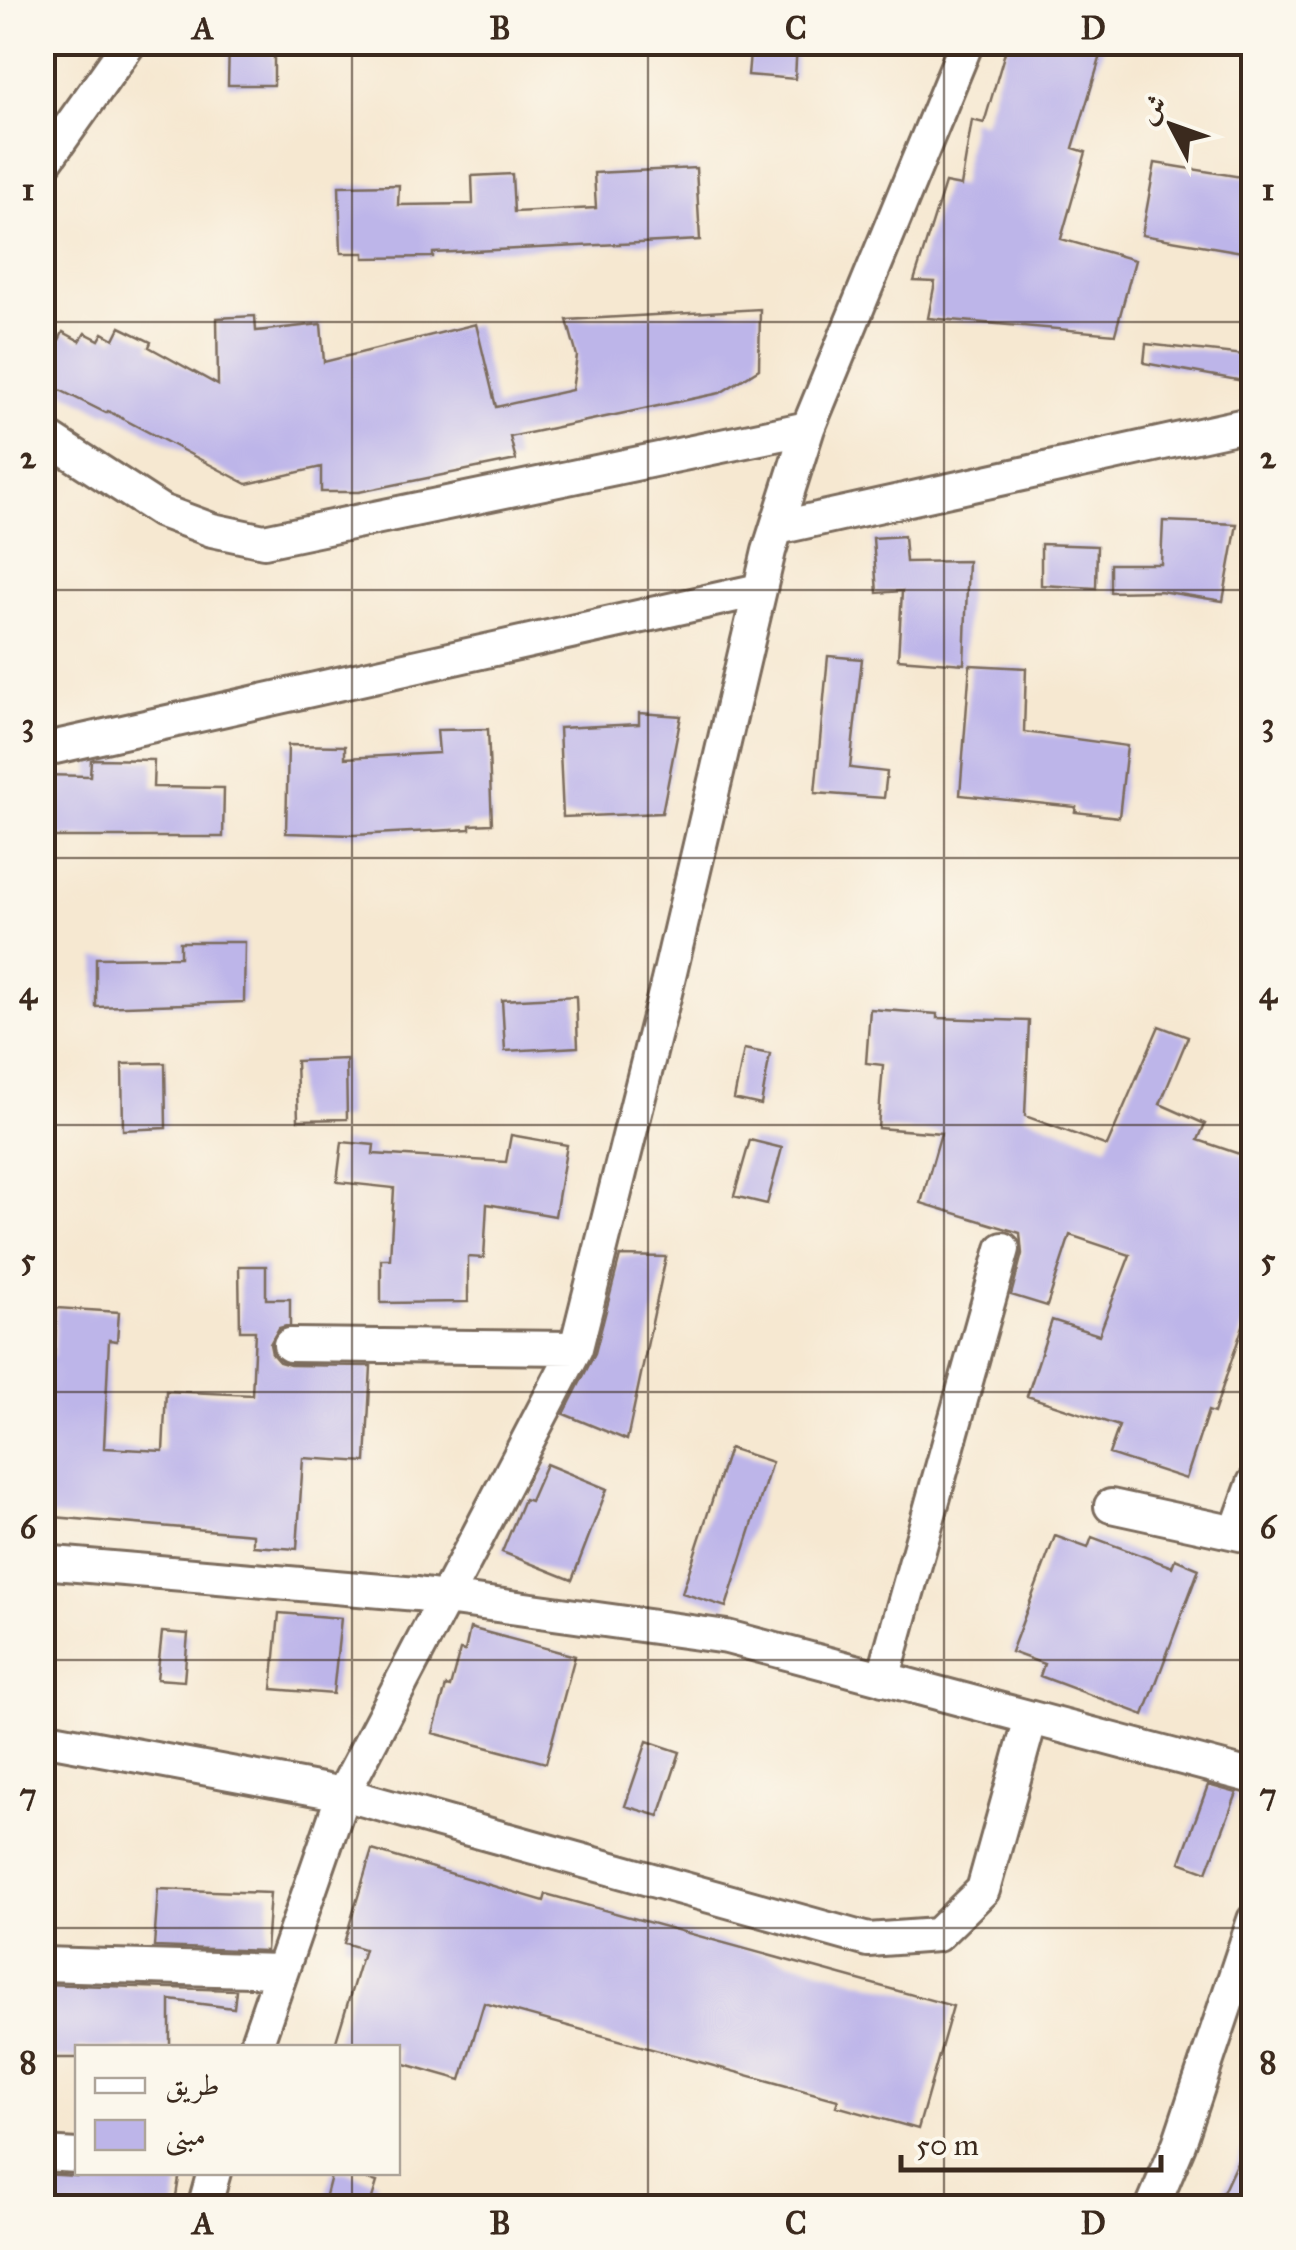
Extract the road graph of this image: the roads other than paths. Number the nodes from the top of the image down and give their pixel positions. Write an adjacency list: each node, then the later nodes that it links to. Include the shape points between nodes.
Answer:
1 (130, 42): 3 (street)
2 (968, 42): 5 (street)
3 (42, 166)
4 (1254, 424): 7 (street)
5 (808, 428): 6 (street, via 264,541 161,511); 7 (street)
6 (42, 434)
7 (777, 528): 8 (street)
8 (760, 590): 9 (street); 12 (street)
9 (42, 750)
10 (1003, 1249): 18 (street)
11 (290, 1345): 12 (street)
12 (576, 1348): 17 (street)
13 (1254, 1484): 15 (street)
14 (1111, 1506): 15 (street)
15 (1245, 1535)
16 (42, 1562): 17 (street)
17 (448, 1599): 18 (street, via 728,1637); 22 (street)
18 (883, 1679): 19 (street)
19 (1031, 1718): 21 (street); 22 (street, via 983,1890 937,1935 868,1940)
20 (42, 1738): 22 (street)
21 (1254, 1777)
22 (343, 1794): 25 (street)
23 (1254, 1920): 31 (street)
24 (42, 1964): 25 (street)
25 (281, 1971): 26 (street)
26 (256, 2045)
27 (42, 2154): 28 (street)
28 (75, 2156)
29 (213, 2175): 30 (street)
30 (204, 2208)
31 (1152, 2208)

